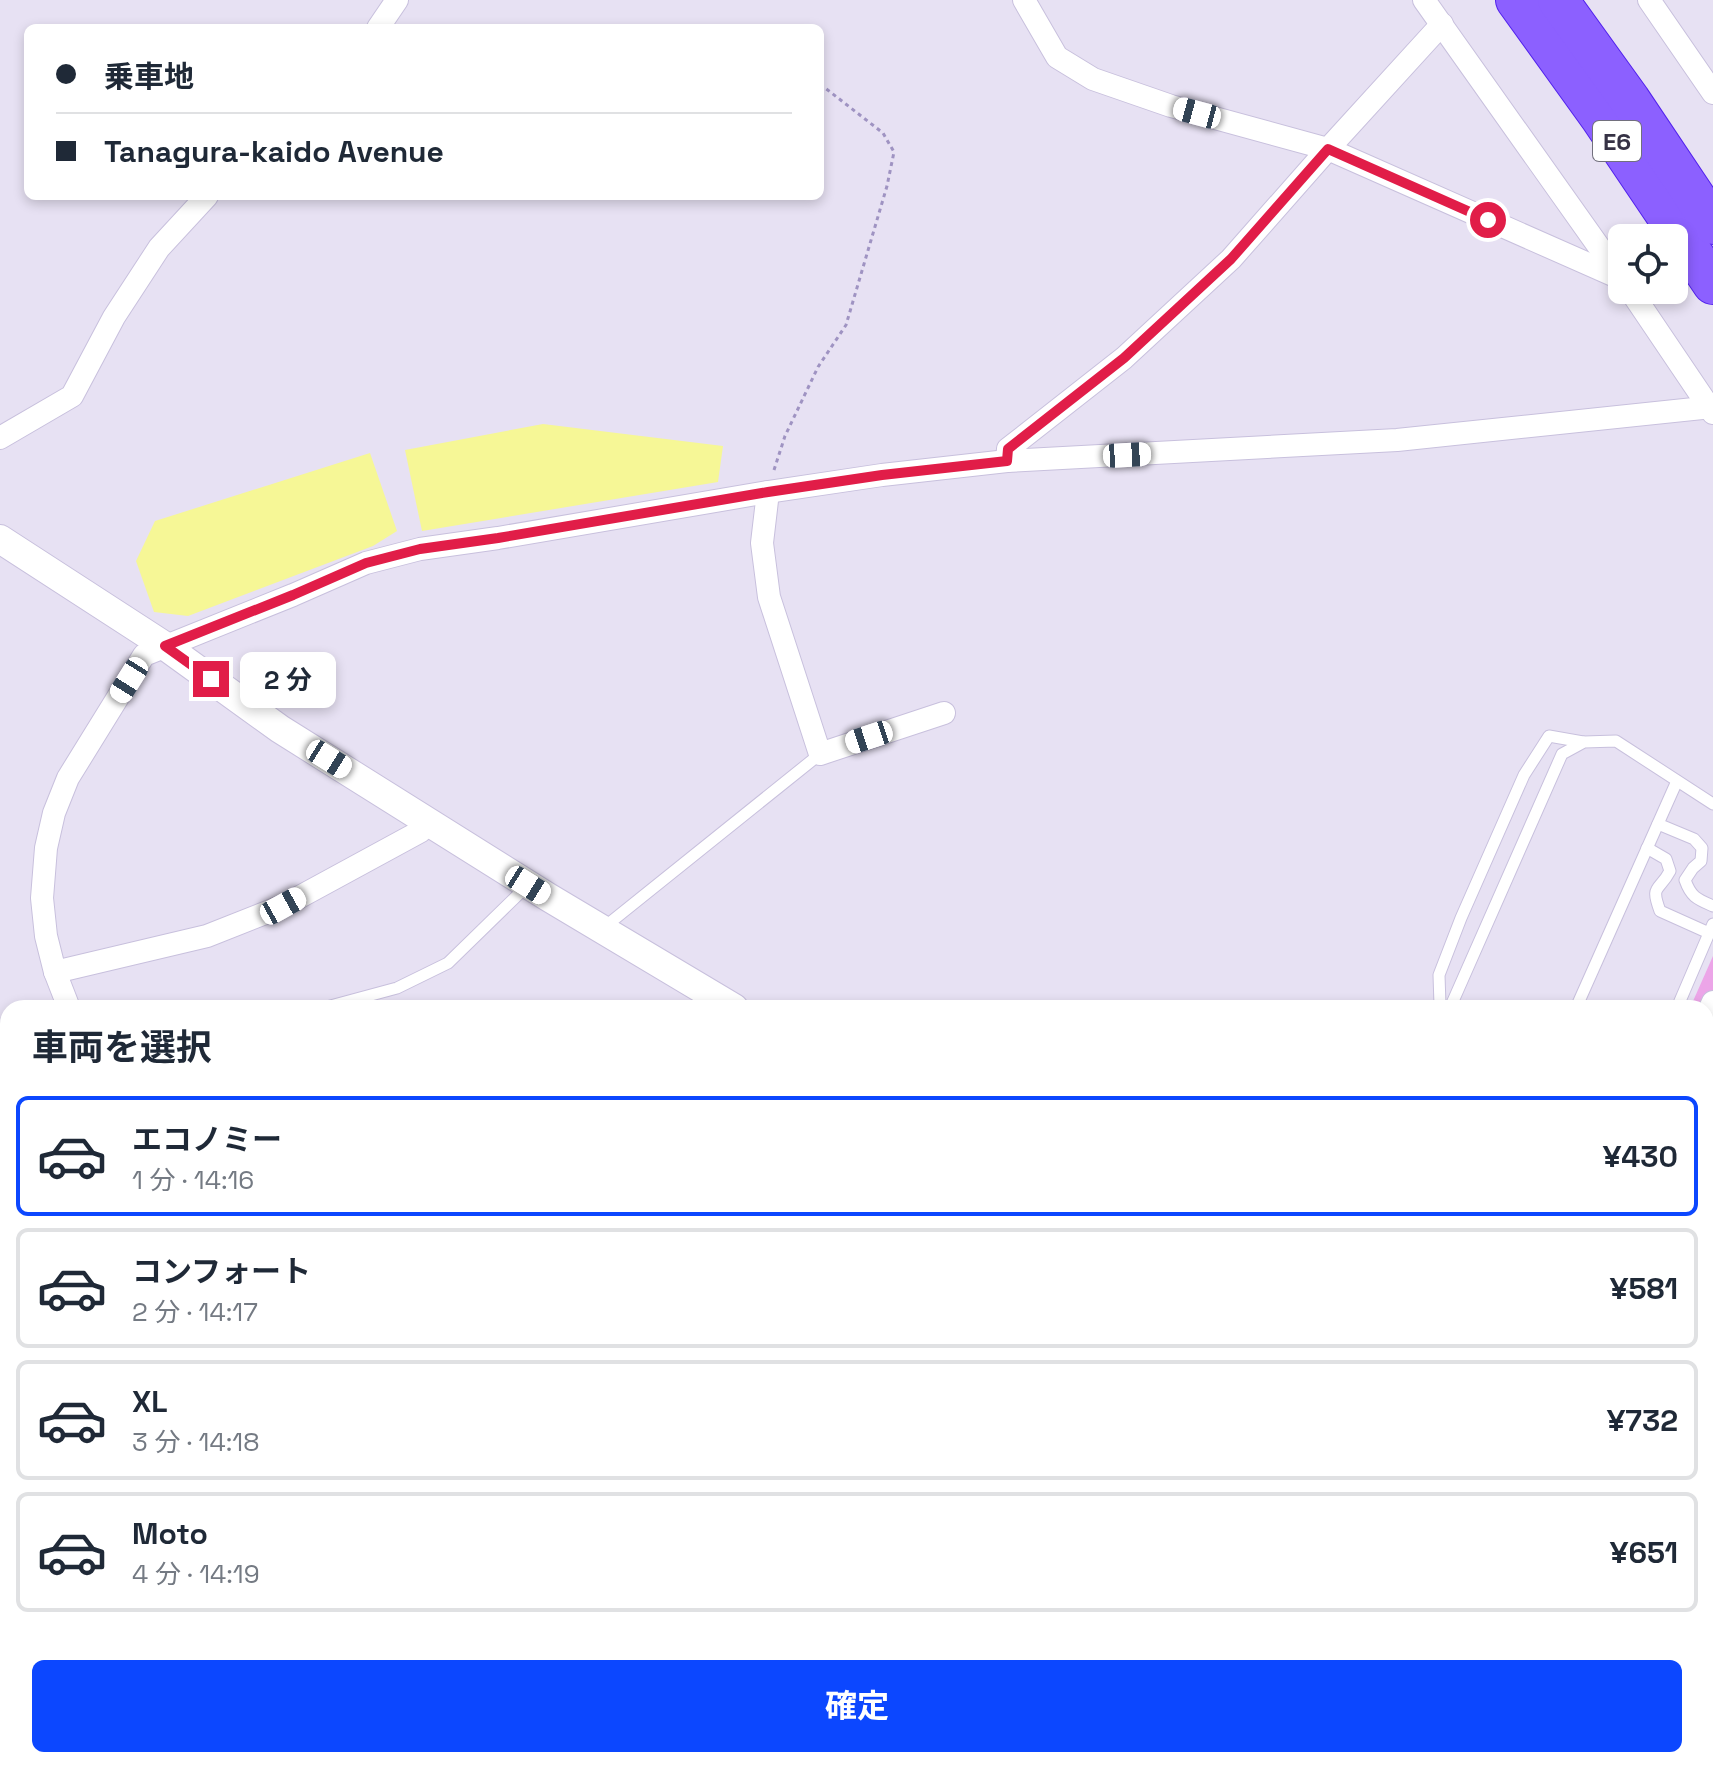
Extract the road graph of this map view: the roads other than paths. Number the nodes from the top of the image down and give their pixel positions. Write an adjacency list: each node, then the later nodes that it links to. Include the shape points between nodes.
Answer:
1 (397, 0): 7 (street)
2 (1024, 0): 10 (street, via 1057,57 1093,79)
3 (1424, 0): 8 (street)
4 (1516, 0): 15 (highway, E6)
5 (1558, 0): 12 (highway, E6)
6 (1649, 0): 9 (street)
7 (381, 24)
8 (1442, 24): 10 (street); 13 (street)
9 (1713, 93)
10 (1328, 149): 14 (street); 19 (street, via 1231,259 1124,358 1008,449)
11 (203, 200): 18 (street, via 159,248 72,396)
12 (1713, 224)
13 (1608, 259)
14 (1608, 273)
15 (1713, 284)
16 (1640, 304): 17 (street)
17 (1712, 410): 19 (street, via 1397,440)
18 (0, 438)
19 (1007, 461): 20 (street)
20 (768, 492): 22 (street, via 420,549 366,563); 25 (street, via 762,543 769,597)
21 (0, 539): 22 (street)
22 (165, 646): 28 (street, via 280,729); 35 (street, via 144,655 68,778 54,813 42,898)
23 (944, 713): 25 (street)
24 (1584, 742): 26 (lane, via 1616,741); 39 (lane, via 1549,736 1524,775 1439,975); 40 (lane, via 1562,754)
25 (820, 754): 34 (lane)
26 (1677, 781): 27 (lane); 29 (lane)
27 (1713, 804)
28 (426, 820): 31 (street); 35 (street, via 421,831 283,906 207,936)
29 (1658, 824): 30 (lane); 32 (lane, via 1694,839 1702,848 1701,861 1685,880 1689,892)
30 (1647, 848): 33 (lane, via 1666,859 1670,871 1654,895 1660,911); 41 (lane)
31 (528, 885): 34 (street); 37 (lane, via 448,963 397,988)
32 (1713, 906)
33 (1711, 928): 42 (lane)
34 (601, 929): 38 (street)
35 (55, 972): 36 (street)
36 (66, 1000)
37 (353, 1000)
38 (721, 1000)
39 (1441, 1000)
40 (1444, 1000)
41 (1580, 1000)
42 (1680, 1000)

